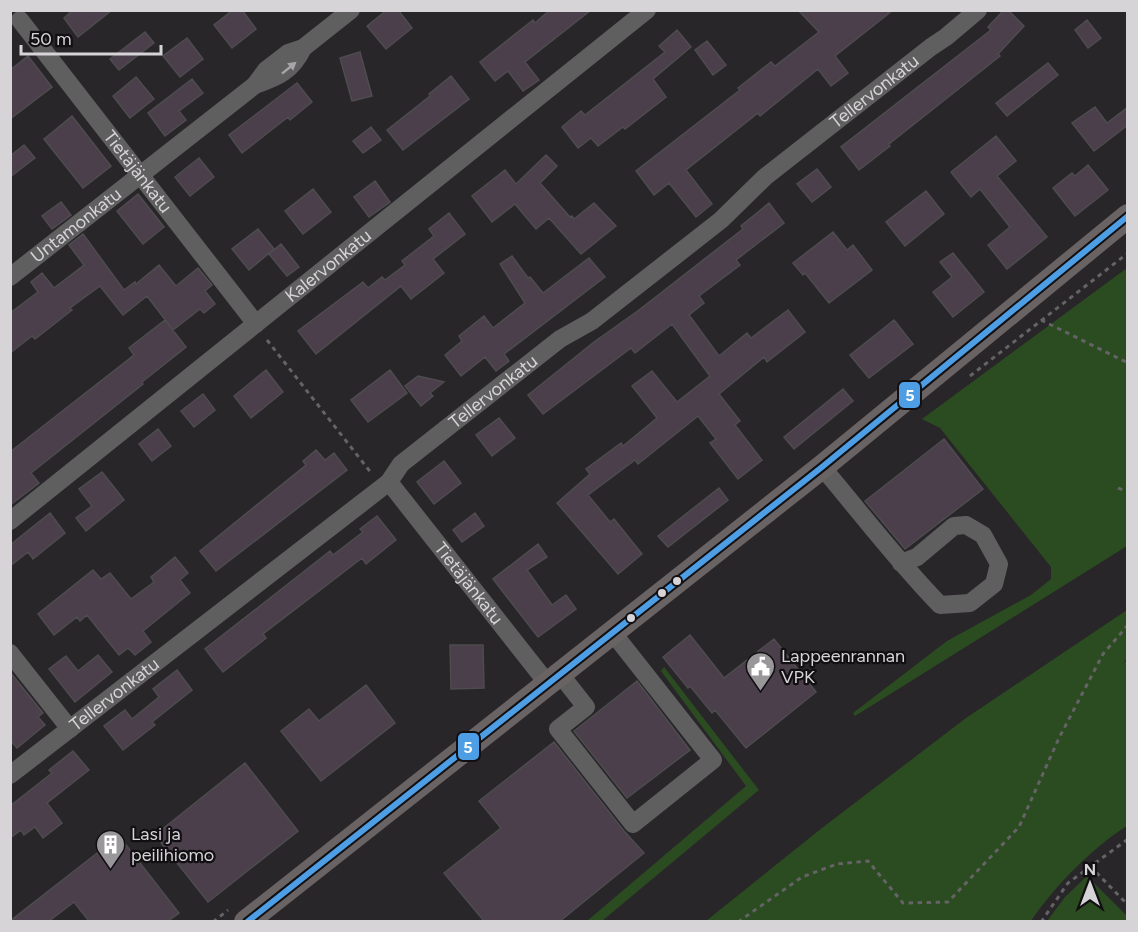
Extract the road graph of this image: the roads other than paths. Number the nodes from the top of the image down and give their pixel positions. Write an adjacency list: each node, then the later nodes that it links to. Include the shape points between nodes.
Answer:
1 (351, 10): 5 (street, Untamonkatu, via 303,48 288,53 266,70 255,85)
2 (647, 10): 8 (street, Kalervonkatu)
3 (978, 10): 10 (street, Tellervonkatu, via 765,177 721,220 401,464)
4 (21, 19): 5 (street, Tietäjänkatu)
5 (141, 175): 7 (street, Untamonkatu); 8 (street, Tietäjänkatu)
6 (1128, 216): 9 (main road)
7 (10, 277)
8 (256, 324): 11 (street, Kalervonkatu)
9 (822, 467): 12 (street); 13 (main road)
10 (385, 485): 15 (street, Tietäjänkatu); 16 (street, Tellervonkatu)
11 (10, 521)
12 (901, 563): 12 (street, via 940,605 970,603 994,584 999,564 983,535 966,525 954,526 917,557)
13 (613, 633): 15 (main road); 15 (street, Tietäjänkatu, via 713,760 633,824 558,729 586,707)
14 (10, 653): 16 (street)
15 (554, 679): 18 (main road)
16 (70, 729): 17 (street, Tellervonkatu)
17 (10, 775)
18 (246, 921)

